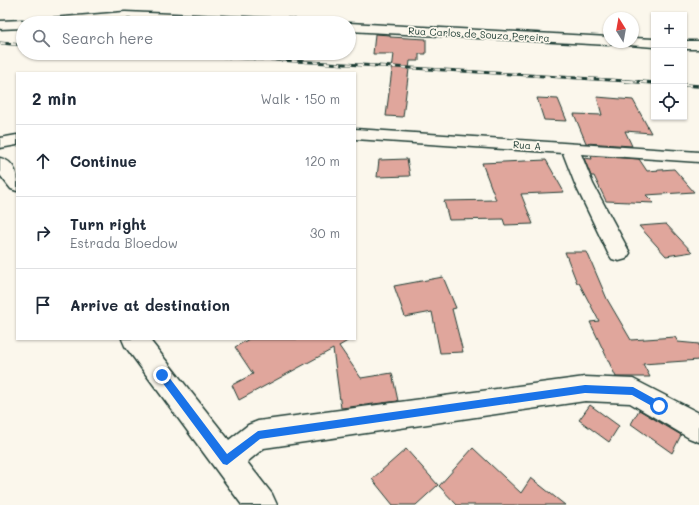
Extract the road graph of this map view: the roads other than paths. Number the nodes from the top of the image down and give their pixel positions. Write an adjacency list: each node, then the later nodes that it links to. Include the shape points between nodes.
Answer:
1 (114, 16): 2 (street)
2 (158, 16)
3 (16, 24): 4 (street)
4 (0, 25)
5 (356, 27): 6 (street, Rua Carlos de Souza Pereira)
6 (603, 40)
7 (639, 42): 8 (street)
8 (651, 43)
9 (687, 44): 10 (street)
10 (699, 45)
11 (356, 134): 14 (street, Rua A)
12 (16, 140): 13 (street)
13 (0, 143)
14 (570, 148): 15 (street, Rua A); 18 (street, via 584,184)
15 (699, 157)
16 (0, 163): 17 (street)
17 (16, 184)
18 (619, 253)
19 (135, 340): 21 (street)
20 (699, 428): 21 (street, via 633,391 585,389 258,435)
21 (227, 460): 22 (street)
22 (261, 505)

